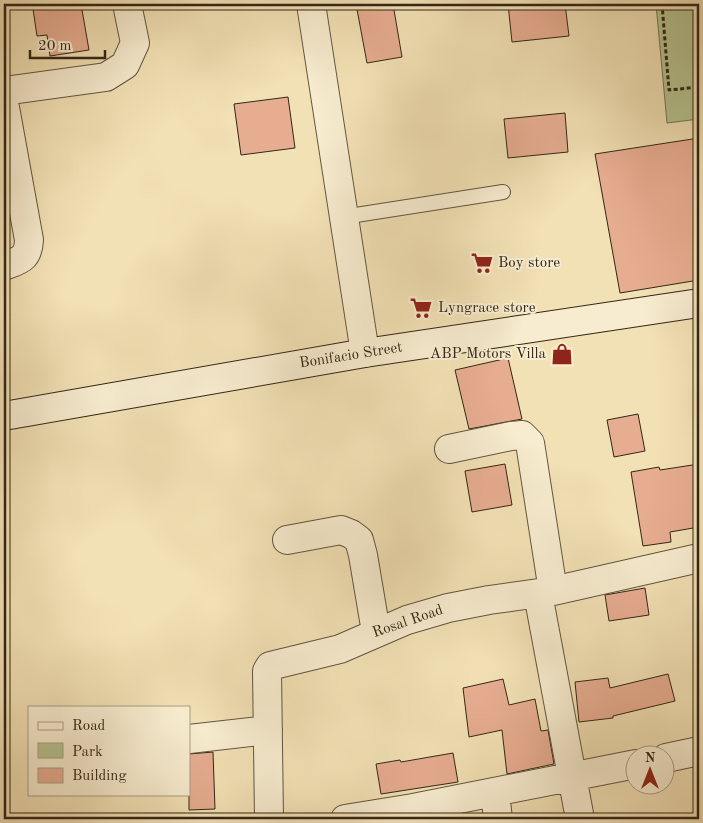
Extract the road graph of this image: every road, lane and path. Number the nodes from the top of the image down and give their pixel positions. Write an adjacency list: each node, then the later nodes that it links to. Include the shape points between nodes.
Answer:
1 (127, 4): 5 (street, via 135,43 126,65 106,77)
2 (311, 4): 8 (street)
3 (662, 4): 4 (path, via 669,90)
4 (699, 87)
5 (4, 91)
6 (4, 102): 9 (street, via 29,240 22,260)
7 (503, 192): 8 (lane)
8 (343, 218): 11 (street)
9 (4, 266)
10 (699, 303): 11 (street, Bonifacio Street)
11 (365, 353): 12 (street, Bonifacio Street)
12 (4, 416)
13 (449, 450): 16 (street, via 522,435 530,443)
14 (287, 540): 17 (street, via 341,530 359,540)
15 (699, 558): 16 (street, Rosal Road)
16 (546, 593): 17 (street, Rosal Road, via 448,608); 23 (street)
17 (376, 632): 18 (street, Rosal Road, via 340,649 270,666 267,671)
18 (268, 730): 19 (street); 26 (street, Rosal Road)
19 (190, 739)
20 (699, 751): 21 (street)
21 (676, 756)
22 (626, 766): 23 (street)
23 (572, 777): 24 (street); 29 (street)
24 (495, 792): 25 (street); 28 (street)
25 (413, 814): 27 (street)
26 (269, 819)
27 (345, 819)
28 (498, 819)
29 (580, 819)

